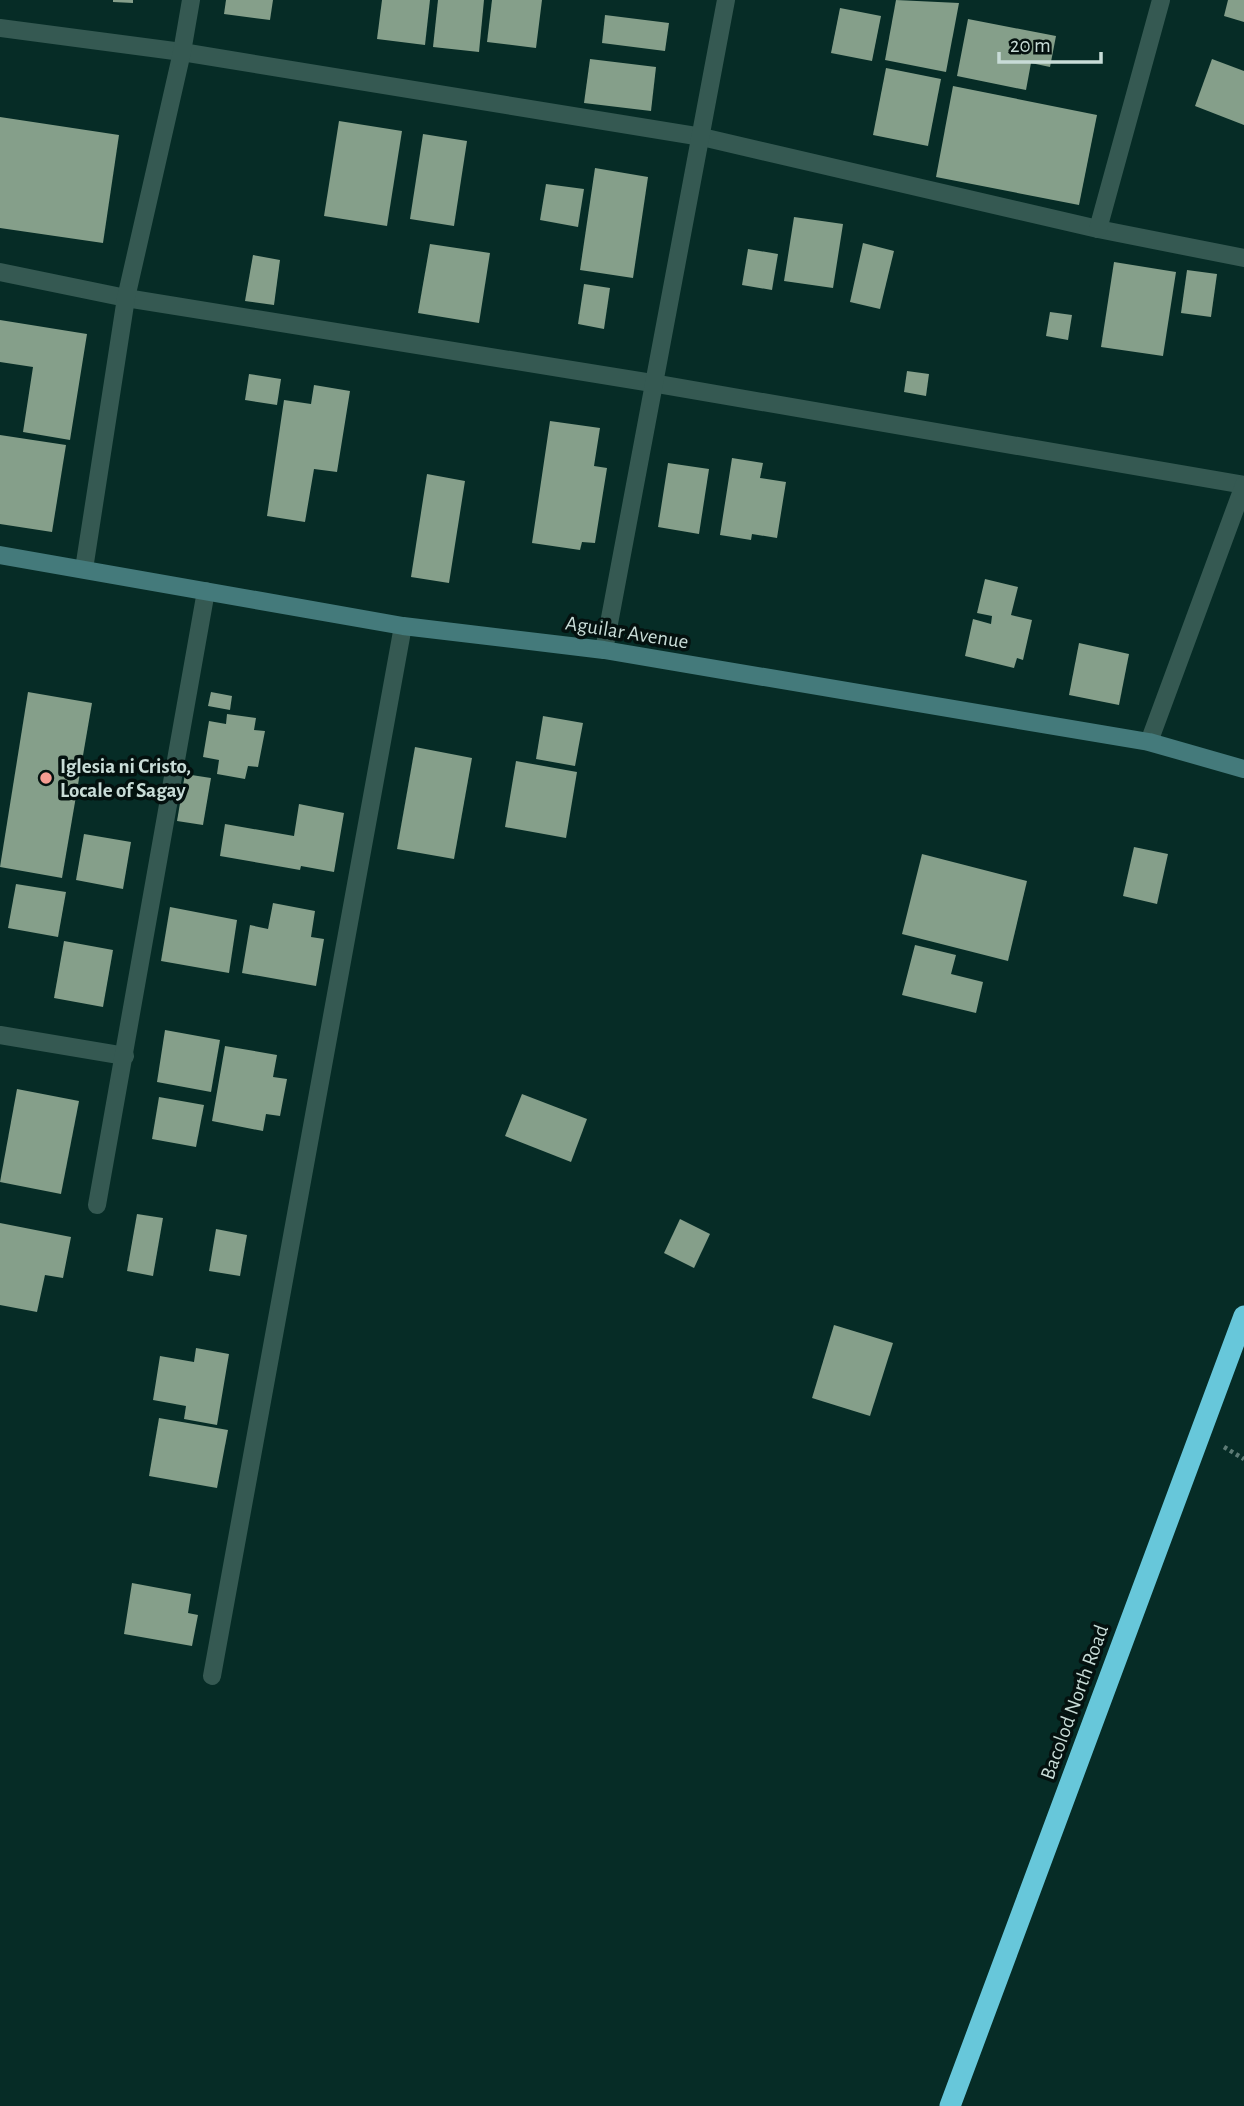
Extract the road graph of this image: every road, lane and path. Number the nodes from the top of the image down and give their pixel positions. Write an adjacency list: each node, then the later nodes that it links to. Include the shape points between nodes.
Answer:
1 (191, 0): 5 (street)
2 (726, 0): 6 (street)
3 (1161, 0): 7 (street)
4 (0, 28): 5 (street)
5 (182, 52): 6 (street); 10 (street)
6 (702, 137): 7 (street); 11 (street)
7 (1098, 229): 8 (street)
8 (1244, 258)
9 (0, 272): 10 (street)
10 (126, 298): 11 (street); 14 (street)
11 (652, 383): 12 (street); 17 (street)
12 (1244, 485): 18 (street)
13 (0, 555): 14 (street, Aguilar Avenue)
14 (84, 569): 15 (street, Aguilar Avenue)
15 (206, 590): 16 (street, Aguilar Avenue); 21 (street)
16 (403, 626): 17 (street, Aguilar Avenue); 24 (street)
17 (604, 650): 18 (street, Aguilar Avenue)
18 (1149, 742): 19 (street, Aguilar Avenue)
19 (1244, 769)
20 (0, 1035): 21 (street)
21 (125, 1056): 22 (street)
22 (97, 1205)
23 (1244, 1316): 25 (highway, Bacolod North Road)
24 (212, 1676)
25 (950, 2106)

